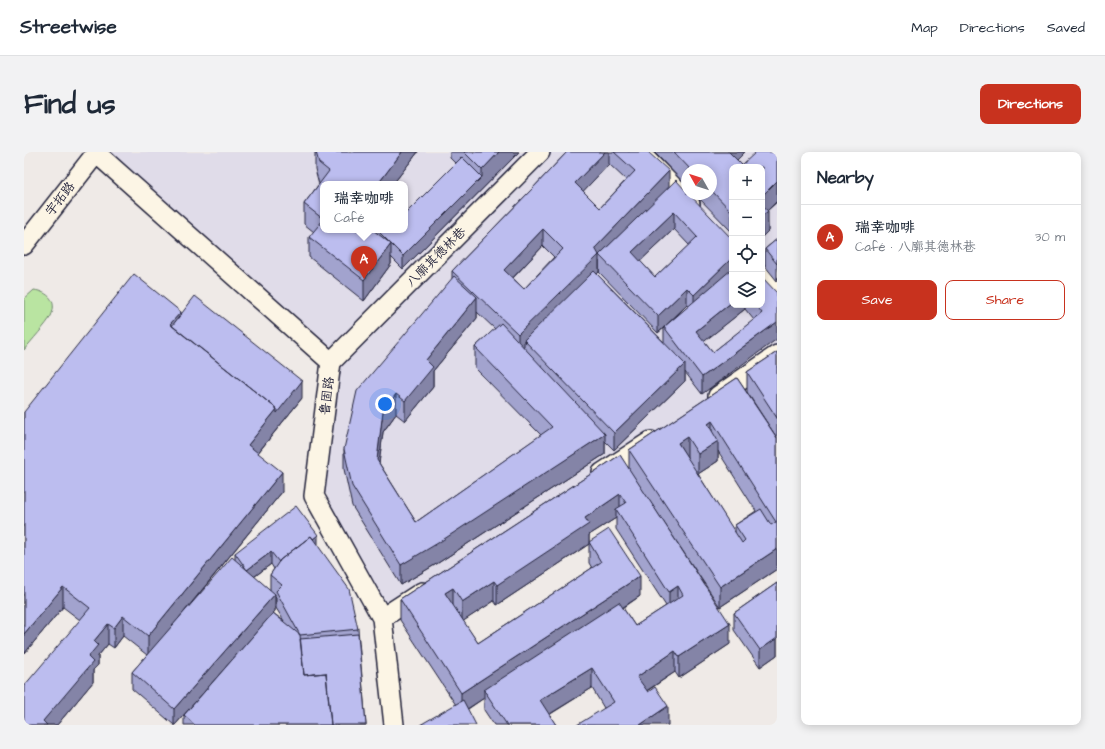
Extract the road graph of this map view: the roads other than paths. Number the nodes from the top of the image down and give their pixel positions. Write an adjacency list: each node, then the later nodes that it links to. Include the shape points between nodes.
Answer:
1 (96, 152): 5 (street, 宇拓路); 9 (street, 鲁固路)
2 (540, 152): 9 (street, 八廓其德林巷)
3 (639, 152): 4 (street)
4 (705, 218)
5 (24, 245)
6 (765, 279): 7 (street)
7 (777, 293)
8 (777, 355): 10 (street)
9 (331, 362): 14 (street, 鲁固路, via 314,496)
10 (706, 404)
11 (667, 430): 12 (street)
12 (588, 483)
13 (435, 583): 14 (street)
14 (382, 618): 15 (street, 鲁固路)
15 (394, 725)

